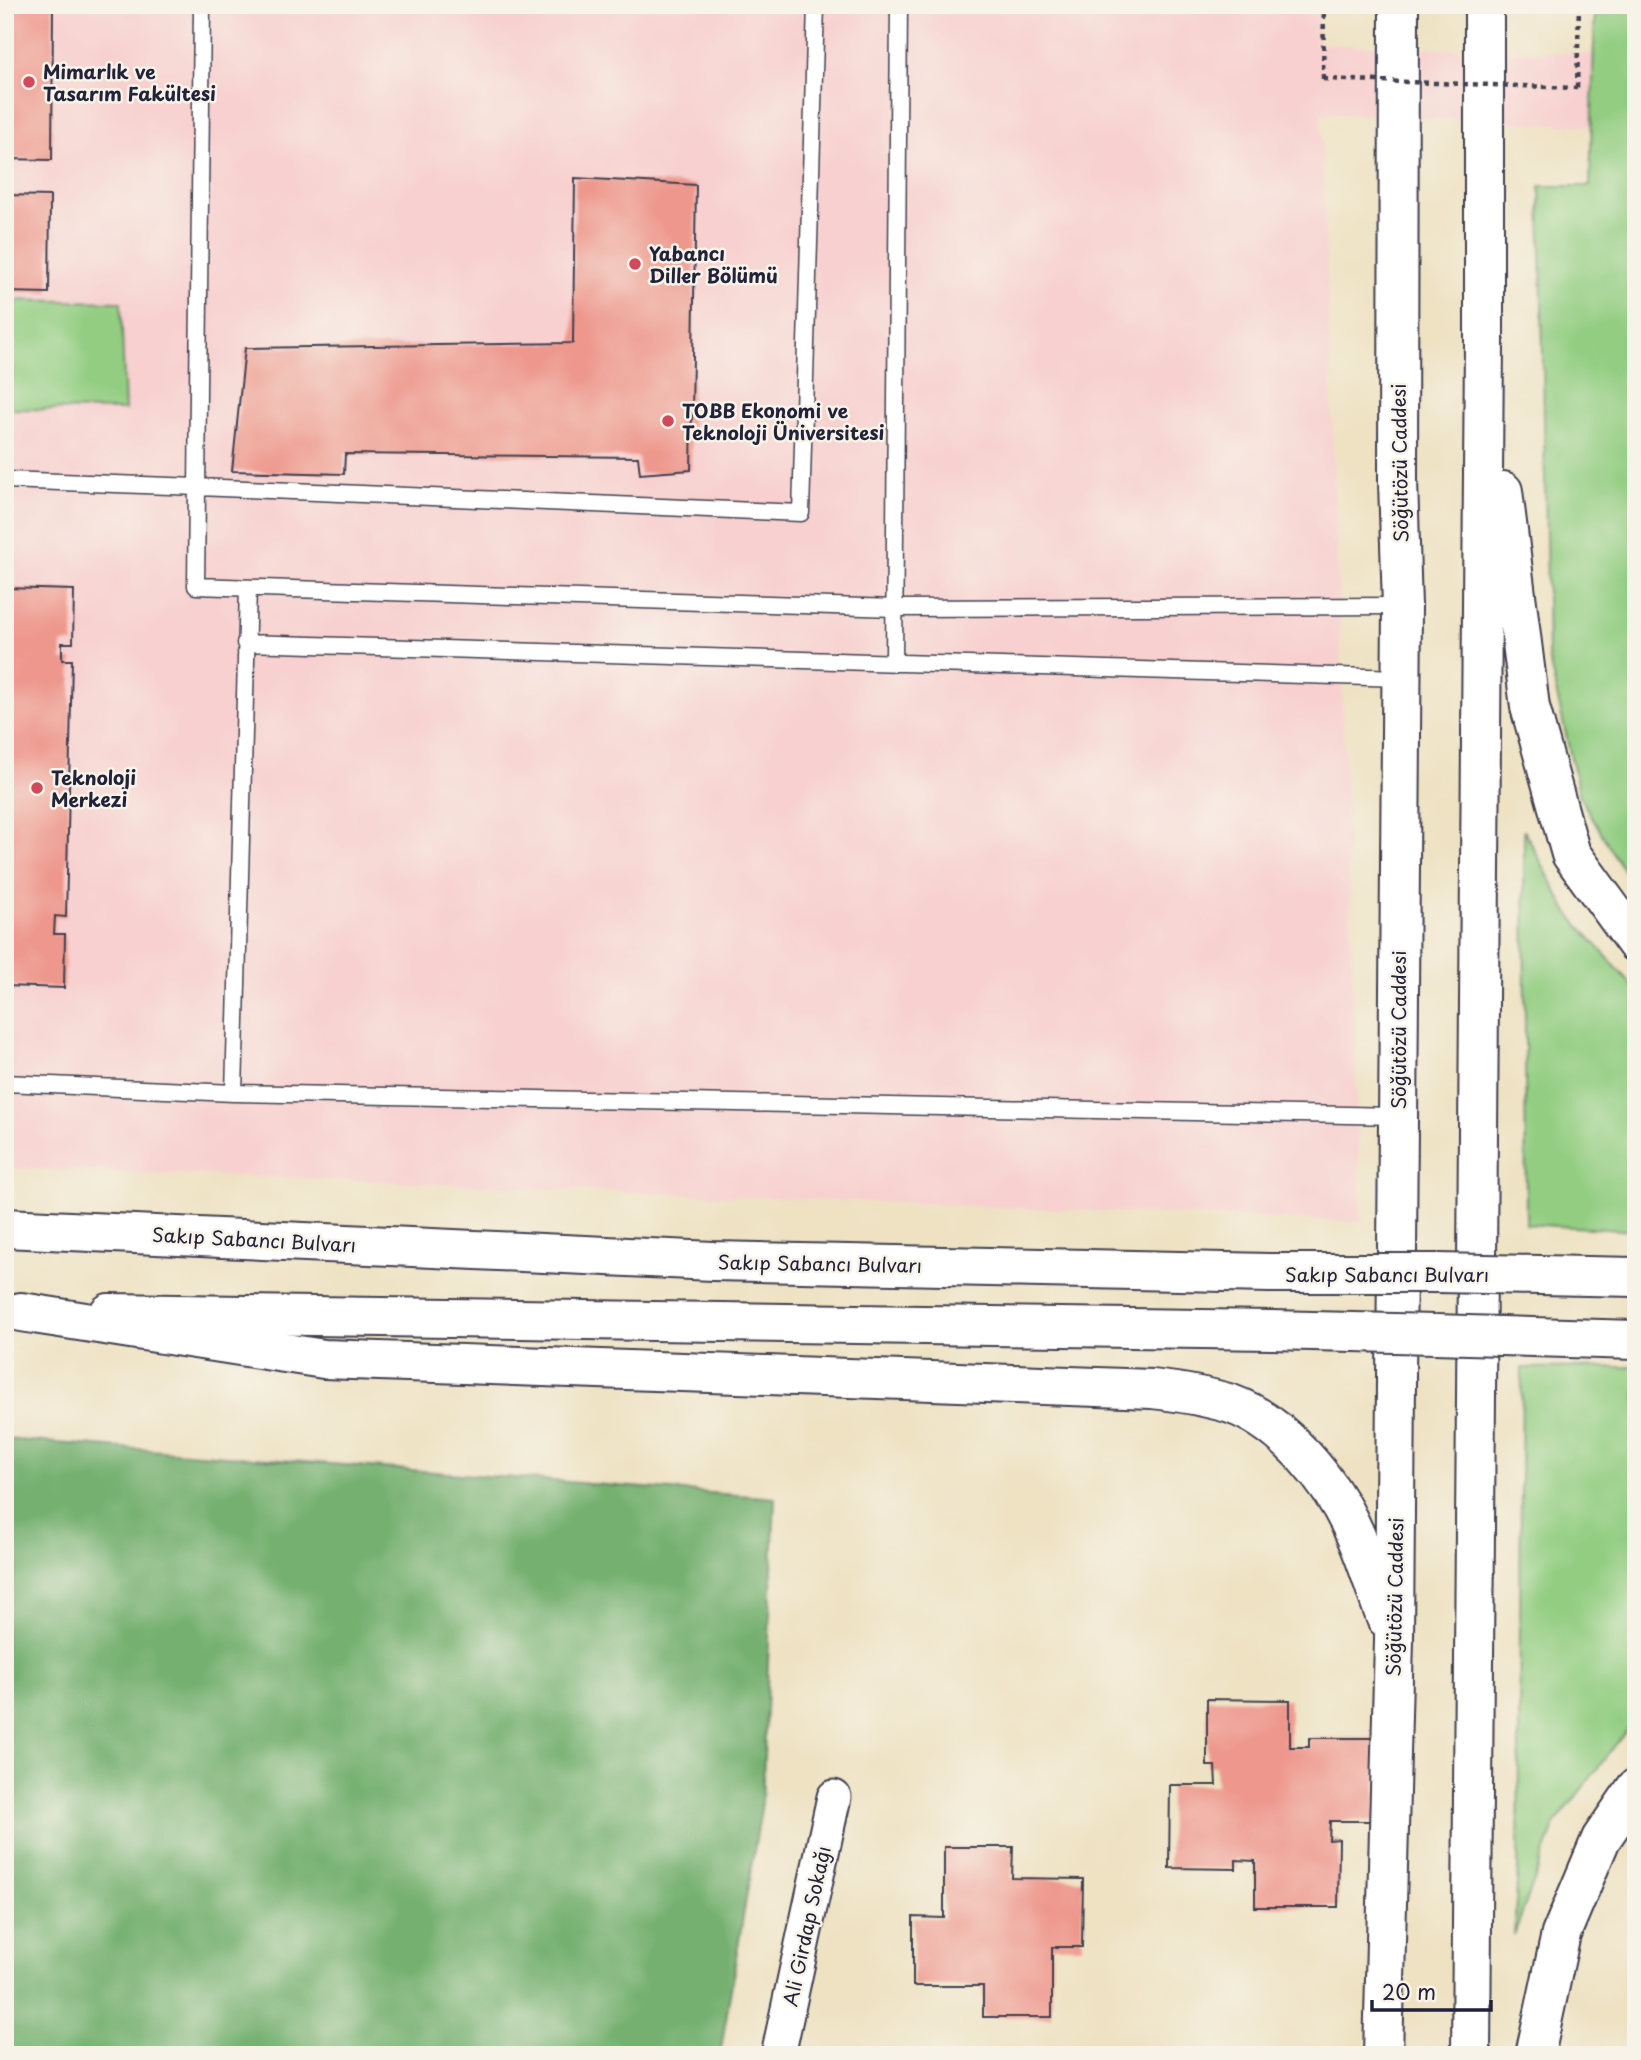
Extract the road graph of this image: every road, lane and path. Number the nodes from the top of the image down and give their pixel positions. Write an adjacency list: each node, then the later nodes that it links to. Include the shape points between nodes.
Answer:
1 (202, 5): 10 (lane)
2 (816, 5): 10 (lane, via 801,513)
3 (898, 5): 13 (lane)
4 (1324, 5): 7 (path, bridge, via 1323,79 1577,88)
5 (1399, 5): 12 (main road, Söğütözü Caddesi)
6 (1484, 5): 8 (main road)
7 (1579, 5)
8 (1484, 344): 17 (main road, via 1531,707 1571,854); 30 (main road)
9 (5, 480): 10 (lane)
10 (198, 487): 11 (lane, via 196,586)
11 (248, 588): 13 (lane); 14 (lane)
12 (1402, 606): 13 (lane); 16 (main road, Söğütözü Caddesi)
13 (895, 608): 15 (lane)
14 (245, 643): 15 (lane); 19 (lane)
15 (894, 663): 16 (lane)
16 (1401, 678): 20 (main road, Söğütözü Caddesi)
17 (1636, 943)
18 (5, 1083): 19 (lane)
19 (234, 1093): 20 (lane)
20 (1397, 1116): 25 (main road, Söğütözü Caddesi)
21 (5, 1228): 22 (main road, Sakıp Sabancı Bulvarı, bridge, via 713,1261)
22 (1636, 1277)
23 (13, 1312): 24 (main road, bridge, via 1272,1330); 25 (main road, via 324,1359 1195,1394 1233,1405 1273,1426 1307,1459 1354,1531)
24 (1636, 1340)
25 (1394, 1640): 29 (main road, Söğütözü Caddesi)
26 (1636, 1787): 31 (main road, via 1601,1839 1561,1934)
27 (834, 1797): 28 (street, Ali Girdap Sokağı)
28 (778, 2055)
29 (1383, 2055)
30 (1471, 2055)
31 (1535, 2055)

